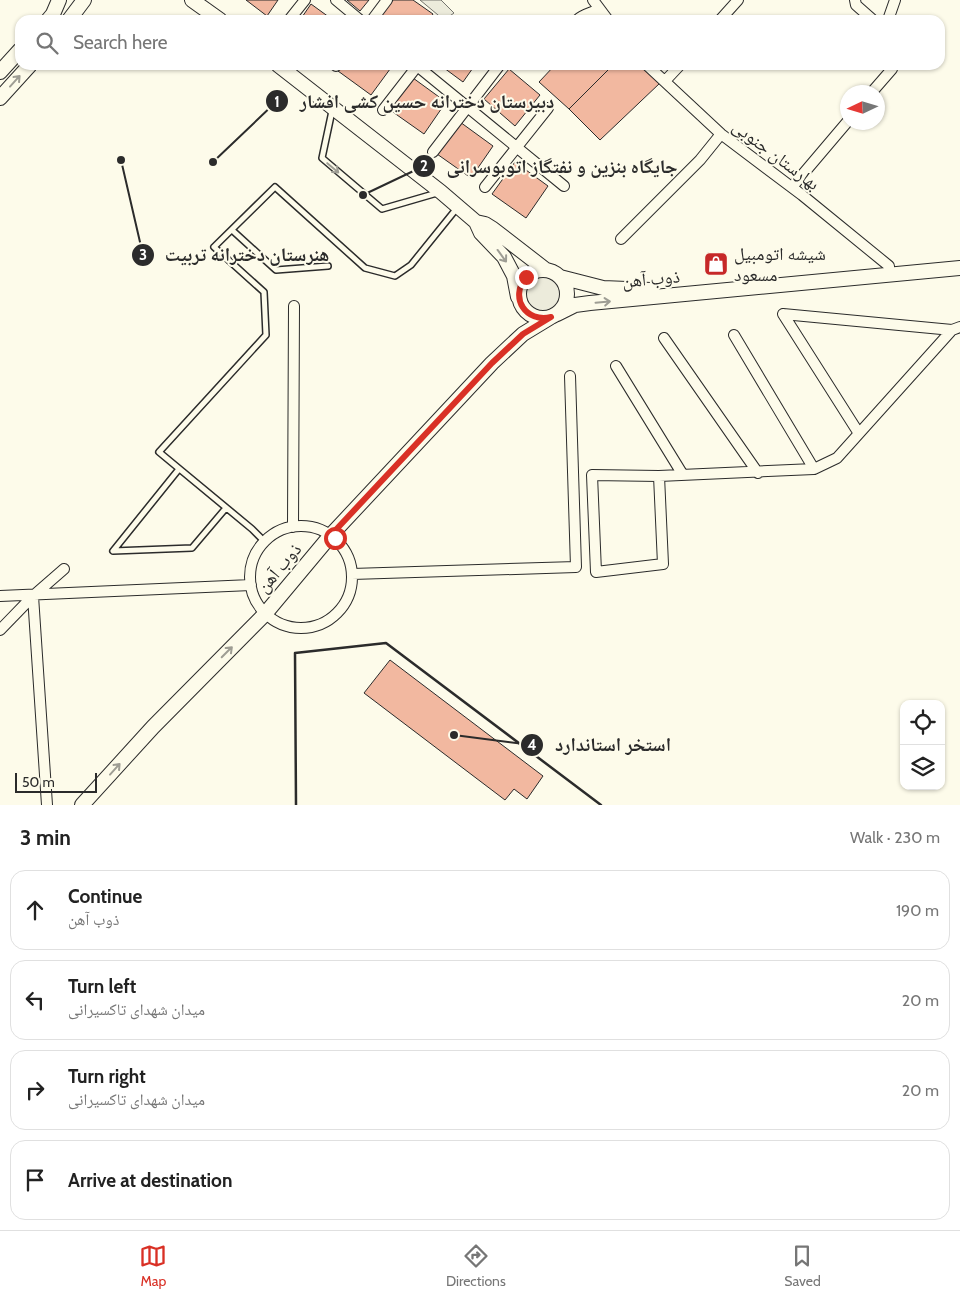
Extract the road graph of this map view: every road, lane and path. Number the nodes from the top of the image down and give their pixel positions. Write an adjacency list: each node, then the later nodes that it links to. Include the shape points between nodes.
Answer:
1 (59, 0): 11 (main road)
2 (84, 0): 12 (main road)
3 (192, 0): 13 (main road)
4 (305, 0): 14 (street)
5 (336, 0): 15 (street)
6 (387, 0): 16 (street)
7 (738, 0): 19 (street)
8 (855, 0): 20 (street)
9 (896, 0): 21 (street)
10 (597, 3): 17 (street); 18 (street)
11 (52, 15)
12 (73, 15)
13 (213, 15)
14 (293, 15)
15 (354, 15)
16 (376, 15)
17 (589, 15)
18 (605, 15)
19 (724, 15)
20 (867, 15)
21 (890, 15)
22 (15, 56): 31 (main road)
23 (25, 70): 34 (main road, one-way to 23)
24 (284, 70): 36 (main road)
25 (413, 70): 38 (street)
26 (423, 70): 35 (street)
27 (496, 70): 35 (street)
28 (653, 70): 32 (street, بهارستان جنوبی)
29 (675, 70): 32 (street)
30 (891, 70): 33 (street)
31 (0, 72)
32 (665, 81): 40 (street, بهارستان جنوبی)
33 (878, 85)
34 (0, 98)
35 (467, 107): 41 (street); 42 (street)
36 (333, 108): 46 (main road); 46 (lane, one-way to 46, via 322,158 382,209)
37 (548, 108): 41 (street)
38 (383, 110)
39 (840, 130): 45 (street)
40 (721, 134): 45 (street, بهارستان جنوبی); 50 (street, via 700,160)
41 (517, 147): 43 (street); 44 (street)
42 (433, 152)
43 (564, 186)
44 (486, 187)
45 (792, 187): 55 (street, بهارستان جنوبی)
46 (441, 192): 47 (main road)
47 (458, 207): 48 (main road); 49 (lane, via 411,266 395,276 365,268 275,187)
48 (476, 222): 54 (main road, via 493,229); 57 (main road, one-way to 57, via 481,233 507,262)
49 (232, 230): 52 (lane, via 276,270); 66 (lane, via 214,247 264,292 266,335 159,452)
50 (621, 239)
51 (960, 259): 55 (main road, ذوب آهن)
52 (328, 266)
53 (960, 268): 55 (main road, ذوب آهن)
54 (546, 270): 56 (main road); 57 (main road, via 538,270 526,277)
55 (889, 271): 56 (main road, ذوب آهن, via 648,290 602,288); 59 (main road, ذوب آهن, one-way to 55, via 575,305)
56 (560, 277): 59 (main road, via 567,296)
57 (518, 296): 59 (main road, via 529,315 544,319)
58 (294, 306): 72 (street)
59 (554, 316): 73 (main road, ذوب آهن, via 523,334 492,363)
60 (956, 328): 65 (street); 65 (street, via 782,314)
61 (734, 335): 67 (street)
62 (664, 338): 68 (street)
63 (616, 366): 69 (street)
64 (570, 376): 76 (street, via 576,567)
65 (858, 432): 67 (street, via 837,458)
66 (179, 469): 71 (lane); 71 (lane, via 113,552 192,548)
67 (814, 469): 68 (street)
68 (758, 473): 69 (street)
69 (682, 475): 70 (street)
70 (660, 476): 70 (street, via 663,564 596,572 592,475)
71 (226, 508): 74 (lane)
72 (293, 527): 73 (street, via 308,527); 74 (street, via 283,529)
73 (331, 535): 76 (street, via 344,549); 80 (main road, ذوب آهن)
74 (264, 542): 77 (street, via 251,567)
75 (64, 569): 79 (street)
76 (352, 574): 80 (street, via 348,596 340,611 327,621 312,627 296,628 280,624)
77 (251, 585): 79 (street); 80 (street)
78 (0, 596): 79 (street)
79 (33, 596): 81 (street); 82 (street)
80 (265, 614): 83 (main road, ذوب آهن, one-way to 80, via 153,727)
81 (0, 630)
82 (48, 805)
83 (82, 805)

